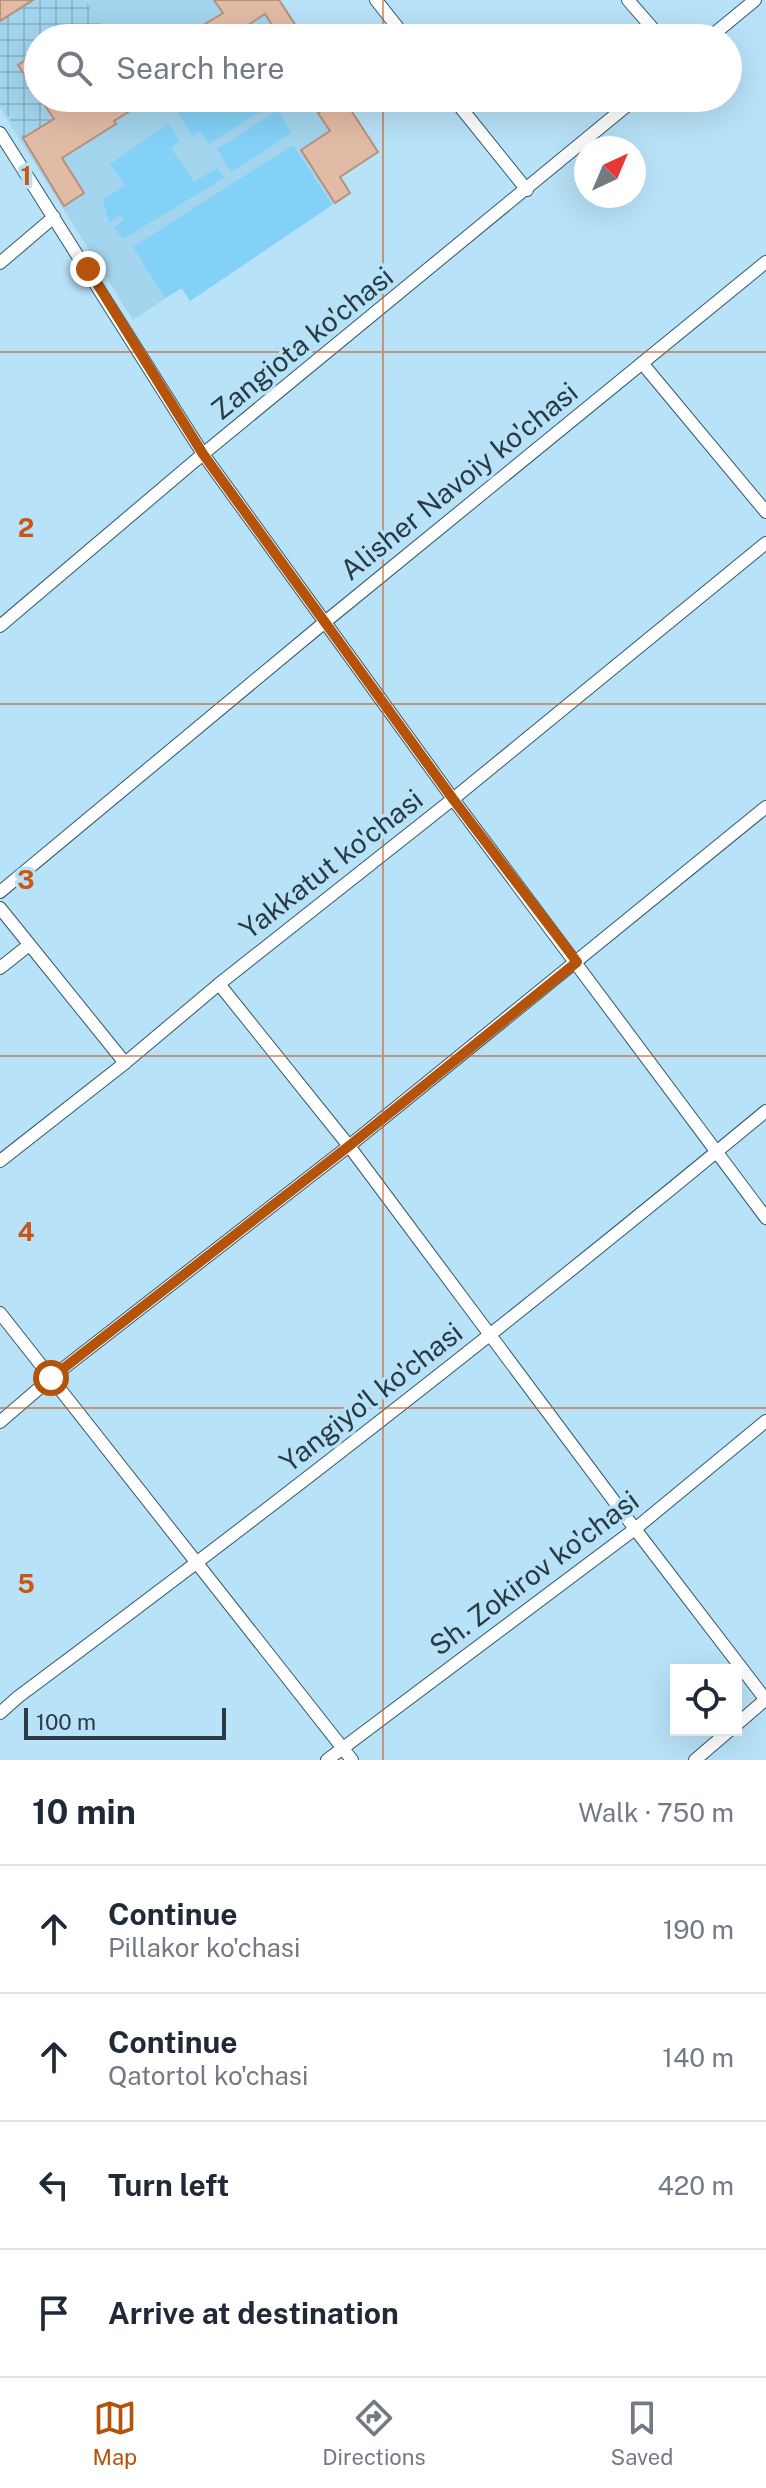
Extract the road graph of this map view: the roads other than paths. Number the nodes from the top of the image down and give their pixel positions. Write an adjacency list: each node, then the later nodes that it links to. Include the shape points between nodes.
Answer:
1 (376, 0): 4 (street)
2 (628, 0): 5 (street)
3 (755, 0): 6 (street)
4 (395, 24)
5 (649, 24)
6 (726, 24)
7 (464, 112): 10 (street)
8 (619, 112): 10 (street, Zangiota ko'chasi)
9 (0, 133): 11 (street)
10 (527, 190): 15 (street, Zangiota ko'chasi)
11 (54, 217): 13 (street); 15 (street)
12 (766, 262): 14 (street, Alisher Navoiy ko'chasi)
13 (0, 263)
14 (642, 363): 16 (street); 18 (street, Alisher Navoiy ko'chasi)
15 (203, 454): 18 (street); 19 (street, Zangiota ko'chasi)
16 (766, 512)
17 (766, 543): 20 (street, Yakkatut ko'chasi)
18 (325, 622): 20 (street); 22 (street, Alisher Navoiy ko'chasi)
19 (0, 626)
20 (453, 799): 25 (street); 27 (street, Yakkatut ko'chasi)
21 (766, 807): 25 (street)
22 (0, 892)
23 (0, 908): 24 (street)
24 (29, 945): 26 (street); 28 (street)
25 (577, 962): 30 (street); 31 (street)
26 (0, 968)
27 (219, 984): 28 (street, Yakkatut ko'chasi); 30 (street)
28 (125, 1063): 32 (street, Yakkatut ko'chasi)
29 (766, 1111): 31 (street, Yangiyo'l ko'chasi)
30 (349, 1146): 35 (street); 36 (street)
31 (716, 1152): 33 (street); 35 (street, Yangiyo'l ko'chasi)
32 (0, 1161)
33 (766, 1218)
34 (0, 1313): 36 (street)
35 (489, 1335): 39 (street); 40 (street, Yangiyo'l ko'chasi)
36 (51, 1378): 38 (street); 40 (street)
37 (766, 1421): 39 (street, Sh. Zokirov ko'chasi)
38 (0, 1422)
39 (635, 1529): 41 (street); 45 (street, Sh. Zokirov ko'chasi)
40 (198, 1563): 42 (street, Yangiyo'l ko'chasi); 45 (street)
41 (766, 1700): 43 (street)
42 (0, 1713)
43 (742, 1720)
44 (723, 1736): 48 (street)
45 (342, 1748): 46 (street, Sh. Zokirov ko'chasi); 47 (street)
46 (327, 1760)
47 (352, 1760)
48 (695, 1760)

